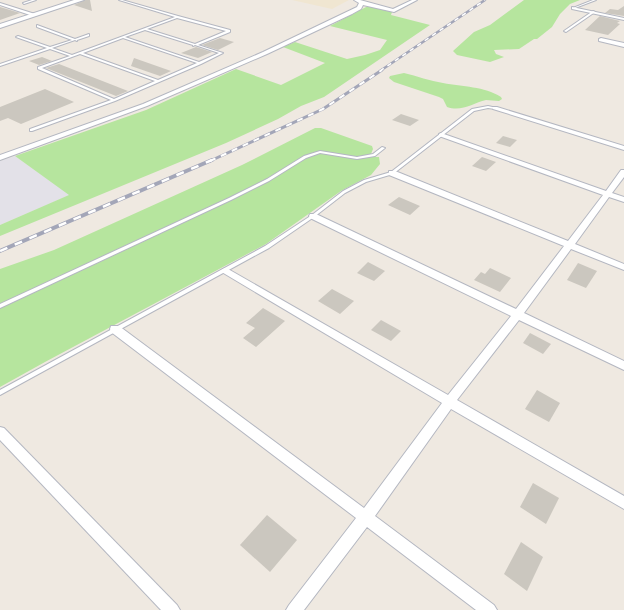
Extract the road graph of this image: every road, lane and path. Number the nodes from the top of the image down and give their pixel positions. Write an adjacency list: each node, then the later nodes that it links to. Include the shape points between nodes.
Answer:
1 (35, 0): 7 (lane)
2 (81, 0): 11 (main road)
3 (120, 0): 12 (lane)
4 (415, 0): 6 (street, via 394,11)
5 (595, 0): 9 (lane)
6 (359, 1): 37 (street, via 359,8 272,50 152,102)
7 (24, 3)
8 (0, 4): 11 (lane)
9 (574, 8): 10 (street)
10 (594, 12): 13 (street); 17 (lane)
11 (34, 15): 14 (main road)
12 (177, 17): 16 (lane); 23 (lane, via 229,31)
13 (624, 19)
14 (0, 26)
15 (38, 26): 21 (lane)
16 (145, 29): 20 (lane); 23 (lane)
17 (565, 31)
18 (88, 35): 21 (lane)
19 (17, 37): 25 (lane)
20 (123, 37): 26 (lane); 28 (lane)
21 (76, 40): 25 (lane)
22 (601, 40): 24 (street)
23 (194, 45): 28 (lane, via 222,53)
24 (624, 45)
25 (51, 48): 27 (lane); 29 (lane)
26 (81, 53): 27 (lane); 30 (lane)
27 (73, 56): 31 (lane, via 40,68)
28 (200, 63): 30 (lane)
29 (0, 65)
30 (158, 81): 31 (lane)
31 (114, 100): 33 (lane)
32 (496, 108): 34 (lane, via 473,110); 36 (street)
33 (31, 130)
34 (441, 136): 39 (lane); 40 (street)
35 (382, 148): 46 (lane, via 374,156 349,157 320,152 305,157 230,200)
36 (624, 148)
37 (0, 158)
38 (624, 172): 40 (street)
39 (392, 173): 42 (lane, via 365,181 344,192); 43 (street)
40 (607, 194): 41 (street); 43 (street)
41 (624, 200)
42 (313, 216): 45 (lane); 47 (street)
43 (568, 245): 44 (street); 47 (street)
44 (624, 267)
45 (225, 271): 48 (lane); 51 (street)
46 (0, 306)
47 (517, 315): 49 (street); 51 (street)
48 (115, 329): 50 (lane); 54 (street)
49 (624, 366)
50 (0, 393)
51 (450, 401): 53 (street); 54 (street)
52 (0, 432): 55 (street)
53 (624, 503)
54 (366, 517): 56 (street); 57 (street)
55 (172, 610)
56 (294, 610)
57 (489, 610)

